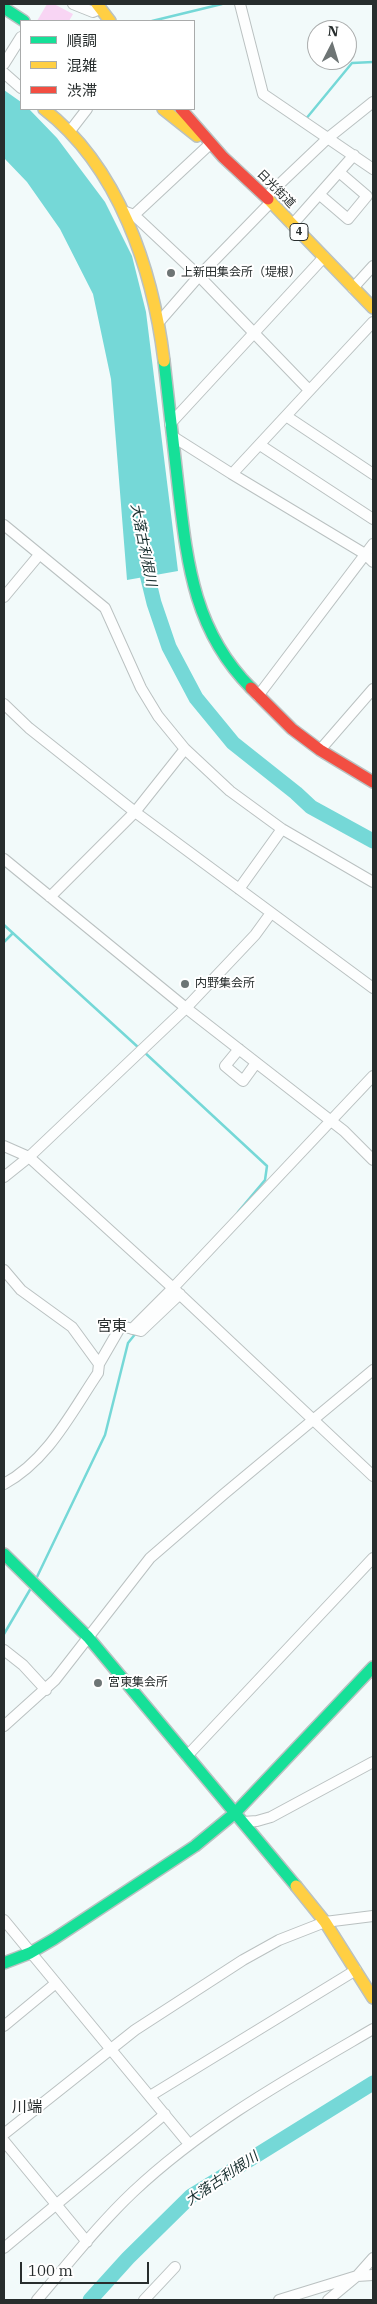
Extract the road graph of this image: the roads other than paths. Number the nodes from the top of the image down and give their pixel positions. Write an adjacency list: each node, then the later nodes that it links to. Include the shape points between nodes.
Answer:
1 (72, 4): 3 (street, via 93,12)
2 (240, 4): 17 (street, via 263,94)
3 (98, 6): 6 (main road)
4 (4, 8): 5 (main road)
5 (22, 20)
6 (109, 20)
7 (20, 39): 8 (street)
8 (4, 64)
9 (4, 74): 10 (street)
10 (20, 87)
11 (373, 102): 17 (street)
12 (45, 110): 16 (main road)
13 (86, 110): 16 (street)
14 (164, 110): 18 (main road)
15 (182, 110): 20 (main road, 日光街道 / 4)
16 (70, 131): 25 (main road)
17 (328, 138): 19 (street); 24 (street)
18 (208, 145): 20 (main road); 25 (street)
19 (354, 155): 21 (street); 22 (street)
20 (223, 157): 24 (main road, 日光街道 / 4)
21 (373, 169)
22 (339, 172): 23 (street); 23 (street, via 367,196 348,219)
23 (320, 195): 26 (street)
24 (269, 200): 26 (main road, 日光街道 / 4); 29 (street)
25 (128, 213): 29 (street); 32 (main road)
26 (292, 225): 27 (main road, 日光街道 / 4)
27 (324, 258): 30 (main road, 日光街道 / 4); 34 (street)
28 (373, 266): 30 (street)
29 (199, 276): 32 (street); 34 (street)
30 (352, 288): 31 (main road, 日光街道 / 4)
31 (373, 308)
32 (159, 322): 37 (main road)
33 (373, 322): 35 (street)
34 (254, 333): 35 (street); 37 (street)
35 (309, 390): 36 (street)
36 (286, 416): 39 (street); 41 (street)
37 (170, 424): 38 (main road)
38 (172, 436): 40 (street); 50 (main road, via 188,566 203,615 215,641)
39 (260, 445): 40 (street); 42 (street)
40 (232, 474): 45 (street)
41 (373, 474)
42 (373, 519)
43 (4, 525): 46 (street)
44 (373, 544): 45 (street)
45 (366, 554): 47 (street); 50 (street)
46 (40, 555): 48 (street); 52 (street, via 105,608 141,688 158,716)
47 (373, 562)
48 (4, 597)
49 (373, 689): 53 (street)
50 (258, 696): 53 (main road)
51 (4, 704): 55 (street, via 29,728)
52 (185, 749): 55 (street); 56 (street, via 230,791)
53 (320, 750): 54 (main road)
54 (373, 782)
55 (135, 812): 59 (street); 60 (street)
56 (282, 829): 58 (street); 59 (street)
57 (4, 859): 60 (street)
58 (373, 882)
59 (239, 889): 61 (street)
60 (50, 897): 63 (street)
61 (271, 913): 62 (street); 63 (street)
62 (373, 988)
63 (186, 1008): 64 (street); 69 (street)
64 (238, 1049): 65 (street); 65 (street, via 225,1066 243,1081)
65 (256, 1063): 67 (street)
66 (373, 1076): 67 (street)
67 (331, 1121): 70 (street); 73 (street)
68 (4, 1146): 69 (street)
69 (29, 1157): 71 (street); 73 (street)
70 (373, 1160)
71 (4, 1176)
72 (4, 1270): 74 (street, via 21,1290 72,1327)
73 (177, 1291): 74 (street, via 142,1331 121,1326); 76 (street)
74 (99, 1364): 78 (street, via 98,1373 54,1439 30,1466)
75 (373, 1370): 76 (street)
76 (313, 1420): 77 (street); 81 (street, via 150,1558)
77 (373, 1476)
78 (4, 1484)
79 (4, 1554): 81 (main road)
80 (373, 1558): 86 (street)
81 (88, 1637): 84 (street); 86 (main road)
82 (4, 1650): 84 (street)
83 (373, 1667): 88 (main road)
84 (46, 1690): 85 (street)
85 (4, 1726)
86 (187, 1756): 88 (main road)
87 (373, 1762): 88 (street, via 271,1817 256,1821)
88 (239, 1817): 91 (main road); 92 (main road)
89 (373, 1916): 91 (street)
90 (4, 1920): 92 (street)
91 (325, 1922): 94 (main road); 99 (street, via 279,1940 242,1960)
92 (30, 1952): 93 (main road); 95 (street)
93 (4, 1963)
94 (356, 1970): 96 (main road); 100 (street)
95 (56, 1983): 97 (street); 99 (street)
96 (373, 1998)
97 (4, 2026)
98 (373, 2029): 104 (street, via 250,2101)
99 (111, 2049): 100 (street); 102 (street)
100 (150, 2096): 101 (street)
101 (165, 2114): 104 (street); 105 (street)
102 (4, 2134)
103 (4, 2141): 105 (street)
104 (189, 2144): 106 (street, via 133,2192)
105 (56, 2205): 106 (street); 107 (street)
106 (87, 2242): 112 (street)
107 (4, 2248)
108 (373, 2258): 111 (street)
109 (175, 2267): 113 (street)
110 (373, 2275): 111 (street)
111 (357, 2276): 114 (street); 115 (street)
112 (37, 2300)
113 (144, 2300)
114 (279, 2300)
115 (328, 2300)

